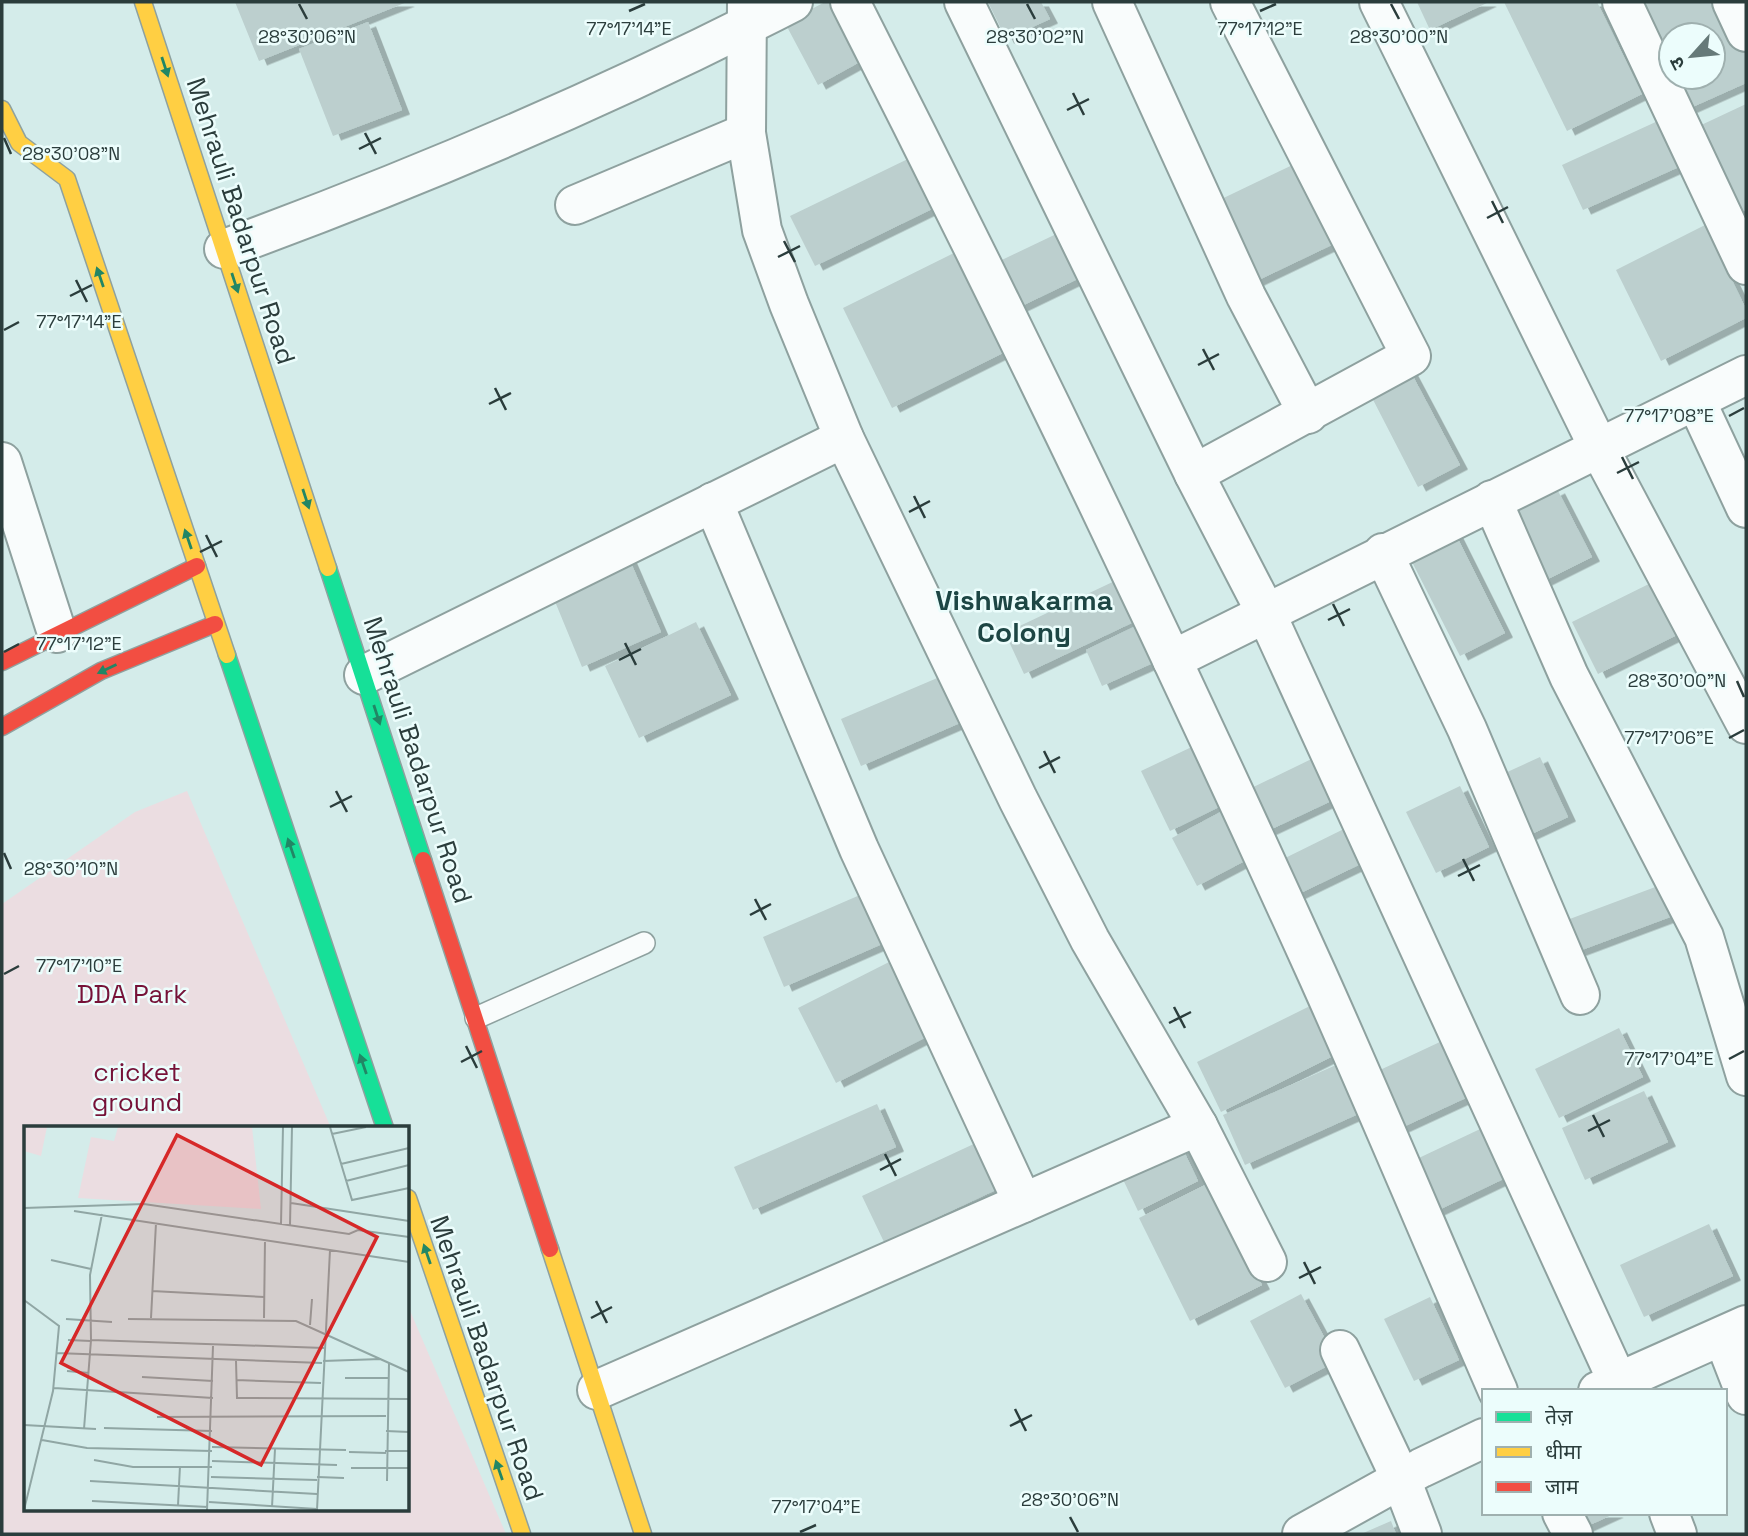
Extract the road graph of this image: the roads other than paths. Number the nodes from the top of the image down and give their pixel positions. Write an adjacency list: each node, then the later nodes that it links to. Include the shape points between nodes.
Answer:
1 (144, 2): 15 (main road, Mehrauli Badarpur Road, one-way to 15)
2 (793, 2): 10 (street)
3 (850, 2): 32 (street)
4 (964, 2): 23 (street)
5 (1112, 2): 19 (street, via 1247,296)
6 (1230, 2): 19 (street, via 1410,352 1410,359)
7 (1378, 2): 21 (street)
8 (1622, 2): 16 (street)
9 (1732, 2): 11 (street)
10 (747, 14): 13 (street); 15 (street, via 509,135)
11 (1746, 32)
12 (2, 109): 28 (main road, one-way to 12, via 67,179 10,135)
13 (746, 134): 14 (street); 20 (street, via 762,230)
14 (575, 205)
15 (224, 248): 34 (main road, Mehrauli Badarpur Road, one-way to 34)
16 (1746, 265)
17 (1746, 374): 18 (street)
18 (1696, 401): 21 (street); 26 (street)
19 (1308, 415): 23 (street)
20 (844, 438): 25 (street); 42 (street, via 1090,940)
21 (1598, 446): 24 (street); 35 (street)
22 (2, 462): 31 (street)
23 (1194, 474): 29 (street)
24 (1492, 500): 27 (street); 40 (street, via 1569,676 1704,937)
25 (713, 502): 34 (street); 43 (street, via 859,849)
26 (1746, 508)
27 (1383, 553): 29 (street); 38 (street, via 1467,729)
28 (197, 566): 30 (main road); 31 (main road)
29 (1265, 611): 32 (street); 48 (street)
30 (215, 624): 36 (main road, one-way to 36, via 102,671); 41 (main road, one-way to 30)
31 (57, 633): 33 (main road)
32 (1172, 660): 49 (street, via 1318,976)
33 (2, 662)
34 (364, 675): 39 (main road, Mehrauli Badarpur Road, one-way to 39)
35 (1746, 724)
36 (2, 727)
37 (644, 943): 39 (lane)
38 (1580, 995)
39 (476, 1018): 50 (main road, Mehrauli Badarpur Road)
40 (1746, 1076)
41 (383, 1126)
42 (1198, 1126): 43 (street); 45 (street)
43 (1023, 1203): 50 (street)
44 (410, 1204): 56 (main road, Mehrauli Badarpur Road, one-way to 44)
45 (1267, 1262)
46 (1735, 1331): 48 (street); 51 (street)
47 (1340, 1350): 53 (street)
48 (1613, 1388)
49 (1497, 1389)
50 (597, 1390): 57 (main road, Mehrauli Badarpur Road)
51 (1746, 1395)
52 (1482, 1439): 53 (street)
53 (1401, 1479): 58 (street); 59 (street)
54 (1563, 1515): 60 (street)
55 (1670, 1515): 61 (street)
56 (522, 1534)
57 (643, 1534)
58 (1302, 1534)
59 (1422, 1534)
60 (1573, 1534)
61 (1677, 1534)

